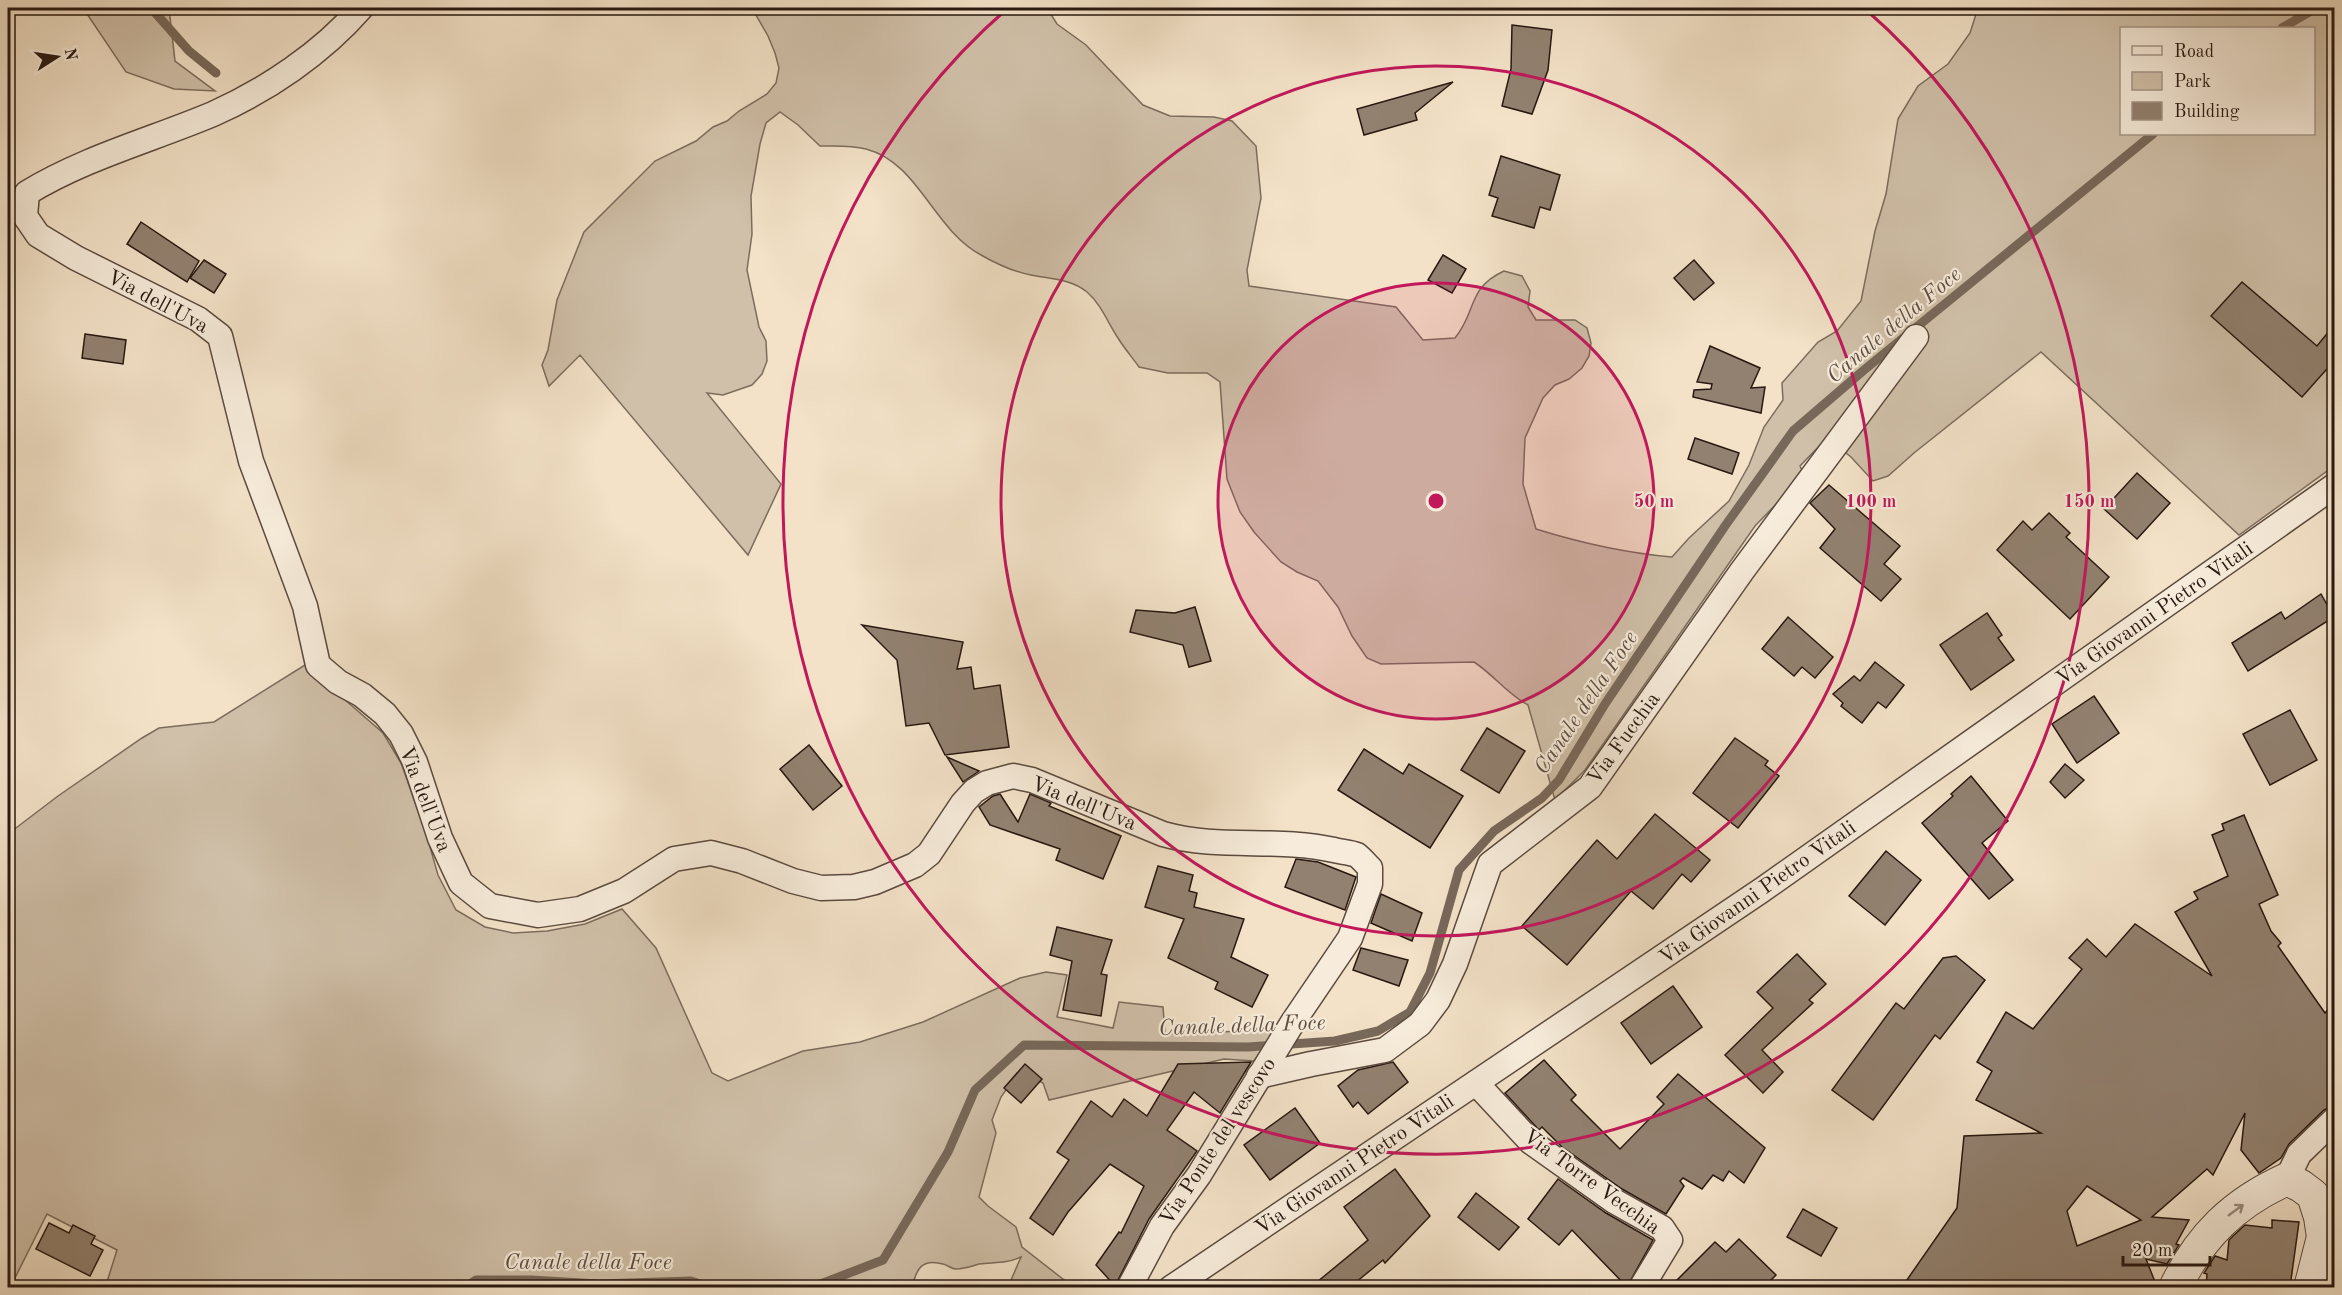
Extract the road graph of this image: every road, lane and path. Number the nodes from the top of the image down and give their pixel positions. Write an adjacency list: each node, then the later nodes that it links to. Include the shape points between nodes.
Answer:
1 (361, 8): 4 (street, Via dell'Uva, via 342,30 279,78 214,113 70,170 27,193 25,216 38,234 76,258 198,319 220,336 251,460 305,606 318,665 385,714 401,734 461,883 490,906 538,915 580,909 624,891 674,859 711,853 821,888 854,888 915,865 929,854 974,791 1013,776 1184,840 1325,848 1358,856)
2 (1916, 337): 5 (street, Via Fucchia, via 1742,571 1590,787 1490,864 1455,964 1438,1000 1420,1024 1385,1050)
3 (2334, 486): 6 (street, Via Giovanni Pietro Vitali, via 1762,890)
4 (1370, 868): 5 (street, Via Ponte del vescovo, via 1370,884 1350,938)
5 (1261, 1072): 9 (street, Via Ponte del vescovo, via 1199,1175 1162,1226)
6 (1476, 1083): 10 (street, Via Giovanni Pietro Vitali); 11 (street, Via Torre Vecchia, via 1531,1142 1614,1201 1662,1228 1670,1240)
7 (2334, 1120): 8 (street, via 2298,1154)
8 (2286, 1179): 12 (street, one-way to 8, via 2201,1241 2230,1214); 13 (street, via 2313,1195 2320,1217 2323,1237)
9 (1129, 1287)
10 (1172, 1287)
11 (1641, 1287)
12 (2175, 1287)
13 (2310, 1287)

